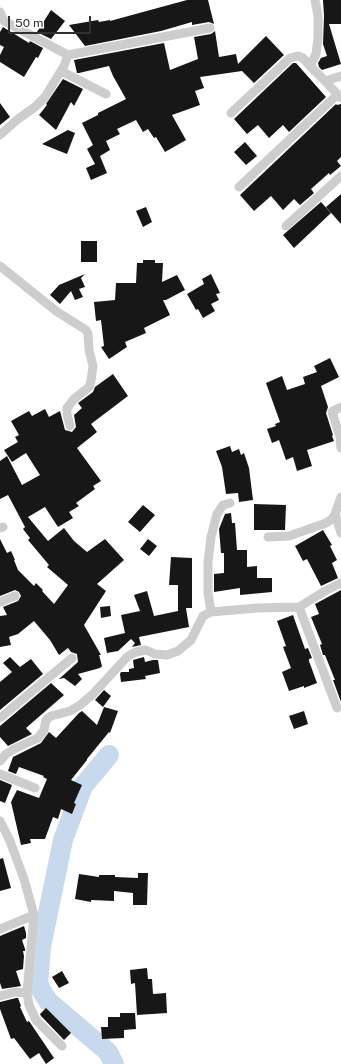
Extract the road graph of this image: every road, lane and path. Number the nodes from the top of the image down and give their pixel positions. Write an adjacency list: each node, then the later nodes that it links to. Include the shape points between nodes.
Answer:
1 (315, 0): 5 (street, via 318,38 316,54)
2 (0, 12): 4 (street, via 4,21)
3 (210, 28): 4 (street)
4 (68, 55): 6 (street)
5 (310, 66): 8 (street); 11 (street, via 298,56 290,58)
6 (61, 71): 9 (street); 12 (street, via 44,98)
7 (341, 76): 8 (street)
8 (325, 81): 10 (street)
9 (106, 94)
10 (339, 97): 14 (street)
11 (231, 113)
12 (0, 134)
13 (340, 180): 15 (street)
14 (239, 187)
15 (286, 226)
16 (0, 266): 18 (street, via 88,334 93,366 91,381 89,387 74,399 68,408)
17 (341, 408): 19 (street, via 332,412)
18 (70, 426)
19 (341, 448)
20 (341, 497): 22 (street)
21 (230, 503): 29 (street, via 223,505 217,514 211,537 208,562)
22 (335, 514): 23 (street); 24 (street, via 326,523 300,533)
23 (341, 533)
24 (268, 537)
25 (341, 583): 28 (street)
26 (15, 596): 27 (street)
27 (0, 602)
28 (299, 608): 29 (street); 31 (street)
29 (211, 612): 33 (street, via 203,616 191,640 178,651 159,655 146,650 128,656 80,705 70,711 51,716 46,720 44,730 38,738 6,754)
30 (72, 658): 32 (street)
31 (337, 708)
32 (0, 718)
33 (0, 761)
34 (0, 774): 35 (street)
35 (35, 788)
36 (0, 821): 37 (street, via 24,879)
37 (34, 915): 38 (street); 39 (street)
38 (0, 929)
39 (27, 993): 40 (street, via 14,992); 41 (street, via 36,1020)
40 (0, 996)
41 (62, 1046)

